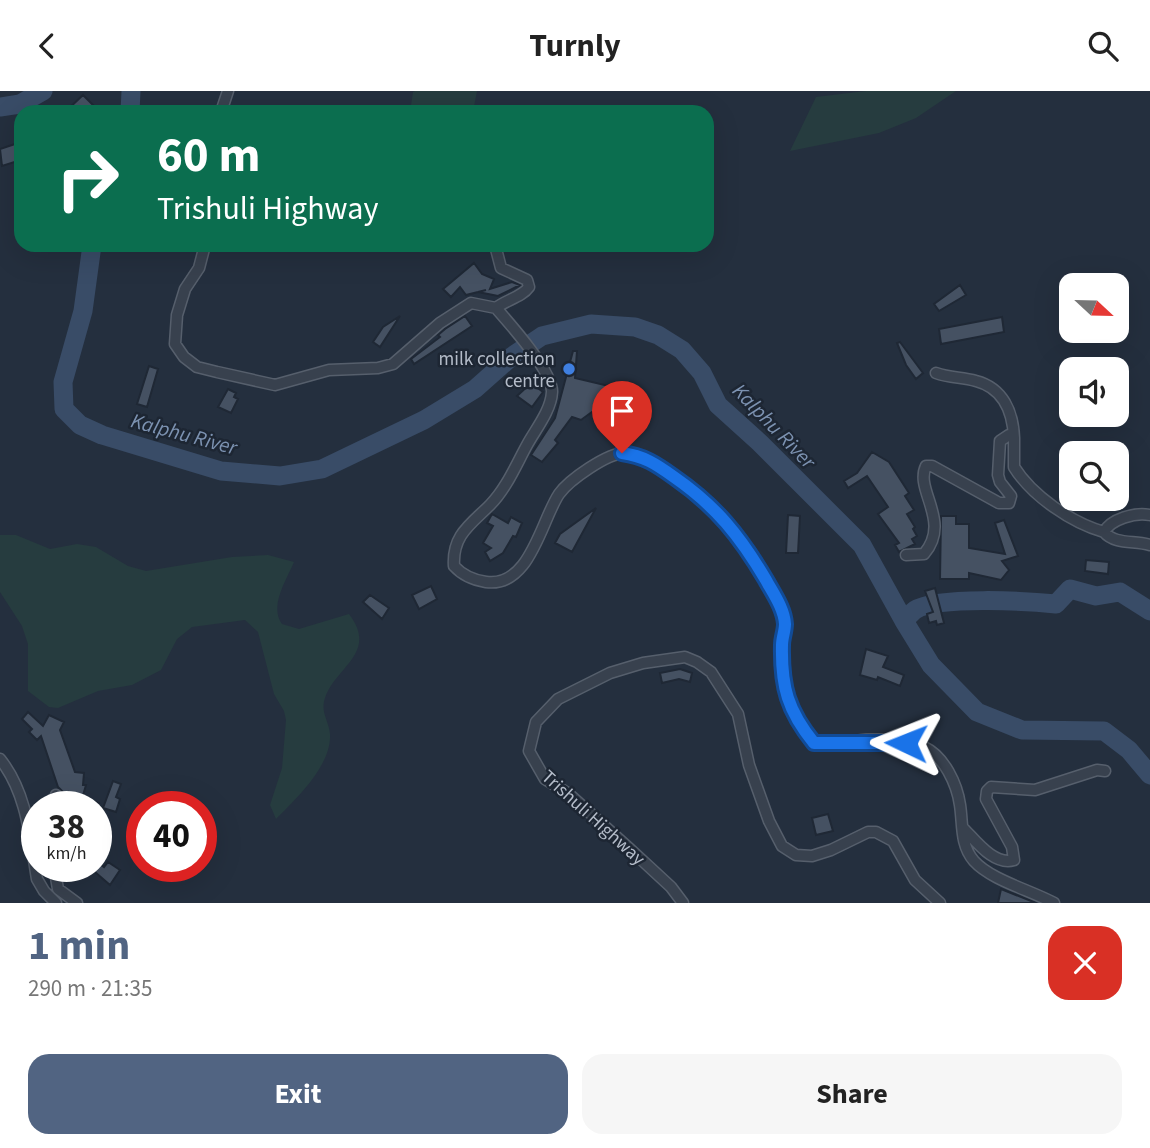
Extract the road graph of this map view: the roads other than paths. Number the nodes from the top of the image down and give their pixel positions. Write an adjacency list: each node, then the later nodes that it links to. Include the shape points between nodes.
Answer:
1 (203, 252): 3 (street, via 177,314 176,344 197,367 275,385 329,369 393,364 471,303)
2 (497, 252): 3 (street, via 501,268 527,280 529,287)
3 (496, 308): 12 (street, via 538,362 552,391 504,485 458,537 454,566 462,575 495,583 509,578 541,537 558,496 579,474 622,453 652,461 726,520 780,604 785,624 785,694 814,743 885,741 925,747 939,758 958,793)
4 (936, 373): 5 (street, via 986,384 998,393 1007,402)
5 (1014, 438): 7 (street, via 1014,467 1028,486 1073,520); 9 (street, via 1005,436 1000,441 998,475 1011,496 1005,504 932,465 926,466 923,478 934,511 931,538 924,554)
6 (1150, 515): 7 (street, via 1133,514)
7 (1104, 532): 8 (street, via 1112,539)
8 (1150, 545)
9 (906, 555)
10 (0, 759): 14 (street, via 21,796 37,879)
11 (1105, 771): 12 (street, via 1035,790 990,787 986,799 1013,847 1014,860 1009,862 995,857)
12 (962, 828): 18 (street, via 970,854 992,876)
13 (57, 882): 15 (street, via 58,889)
14 (56, 903)
15 (77, 903)
16 (683, 903): 17 (street, Trishuli Highway, via 623,842 545,779 529,751 536,722 558,699 610,673 685,657 711,672 738,715 749,765 782,846 796,855 812,856 876,832 893,841 915,880)
17 (940, 903)
18 (1054, 903)

